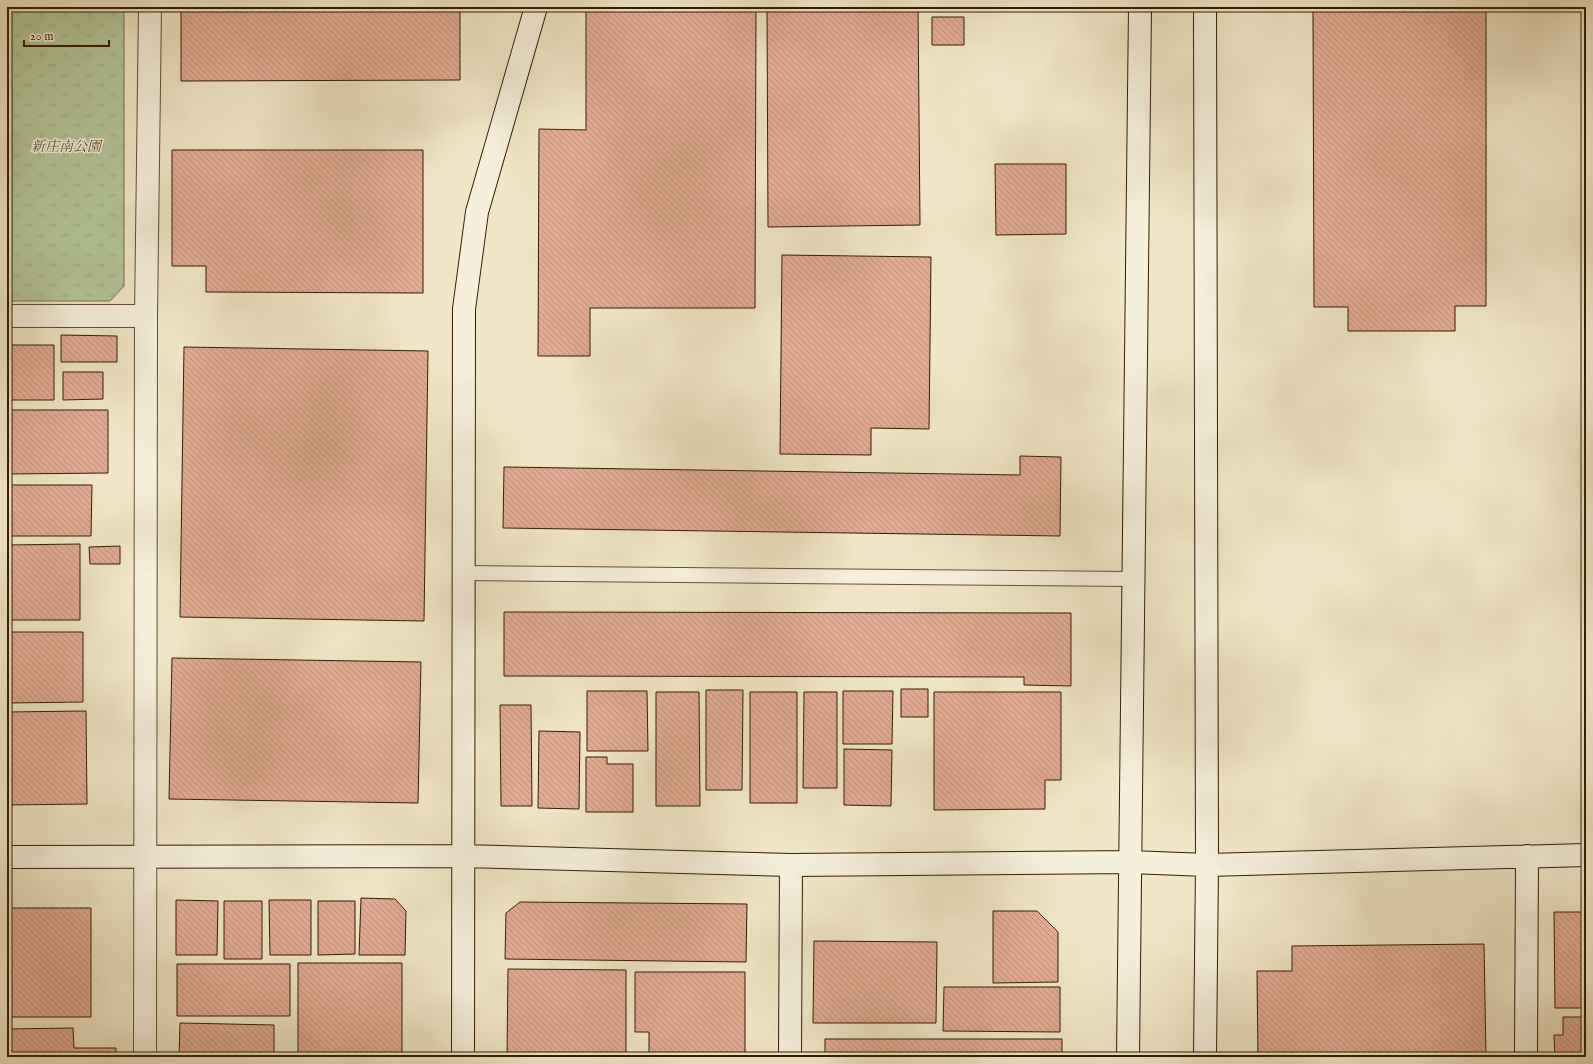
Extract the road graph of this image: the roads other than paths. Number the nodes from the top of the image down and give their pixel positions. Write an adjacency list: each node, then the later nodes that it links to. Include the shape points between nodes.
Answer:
1 (150, 7): 6 (street)
2 (536, 7): 7 (street, via 477,212 464,309)
3 (1140, 7): 8 (street)
4 (1205, 7): 15 (street)
5 (7, 316): 6 (street)
6 (146, 316): 12 (street)
7 (464, 573): 8 (lane); 10 (street)
8 (1133, 579): 14 (street)
9 (1586, 855): 11 (street)
10 (464, 856): 12 (street); 16 (street); 18 (street)
11 (1527, 856): 15 (street); 22 (street)
12 (146, 857): 13 (street); 17 (street)
13 (7, 858)
14 (1130, 862): 15 (street); 16 (street); 20 (street)
15 (1207, 864): 21 (street)
16 (791, 865): 19 (street)
17 (145, 1057)
18 (463, 1057)
19 (790, 1057)
20 (1128, 1057)
21 (1205, 1057)
22 (1526, 1057)

